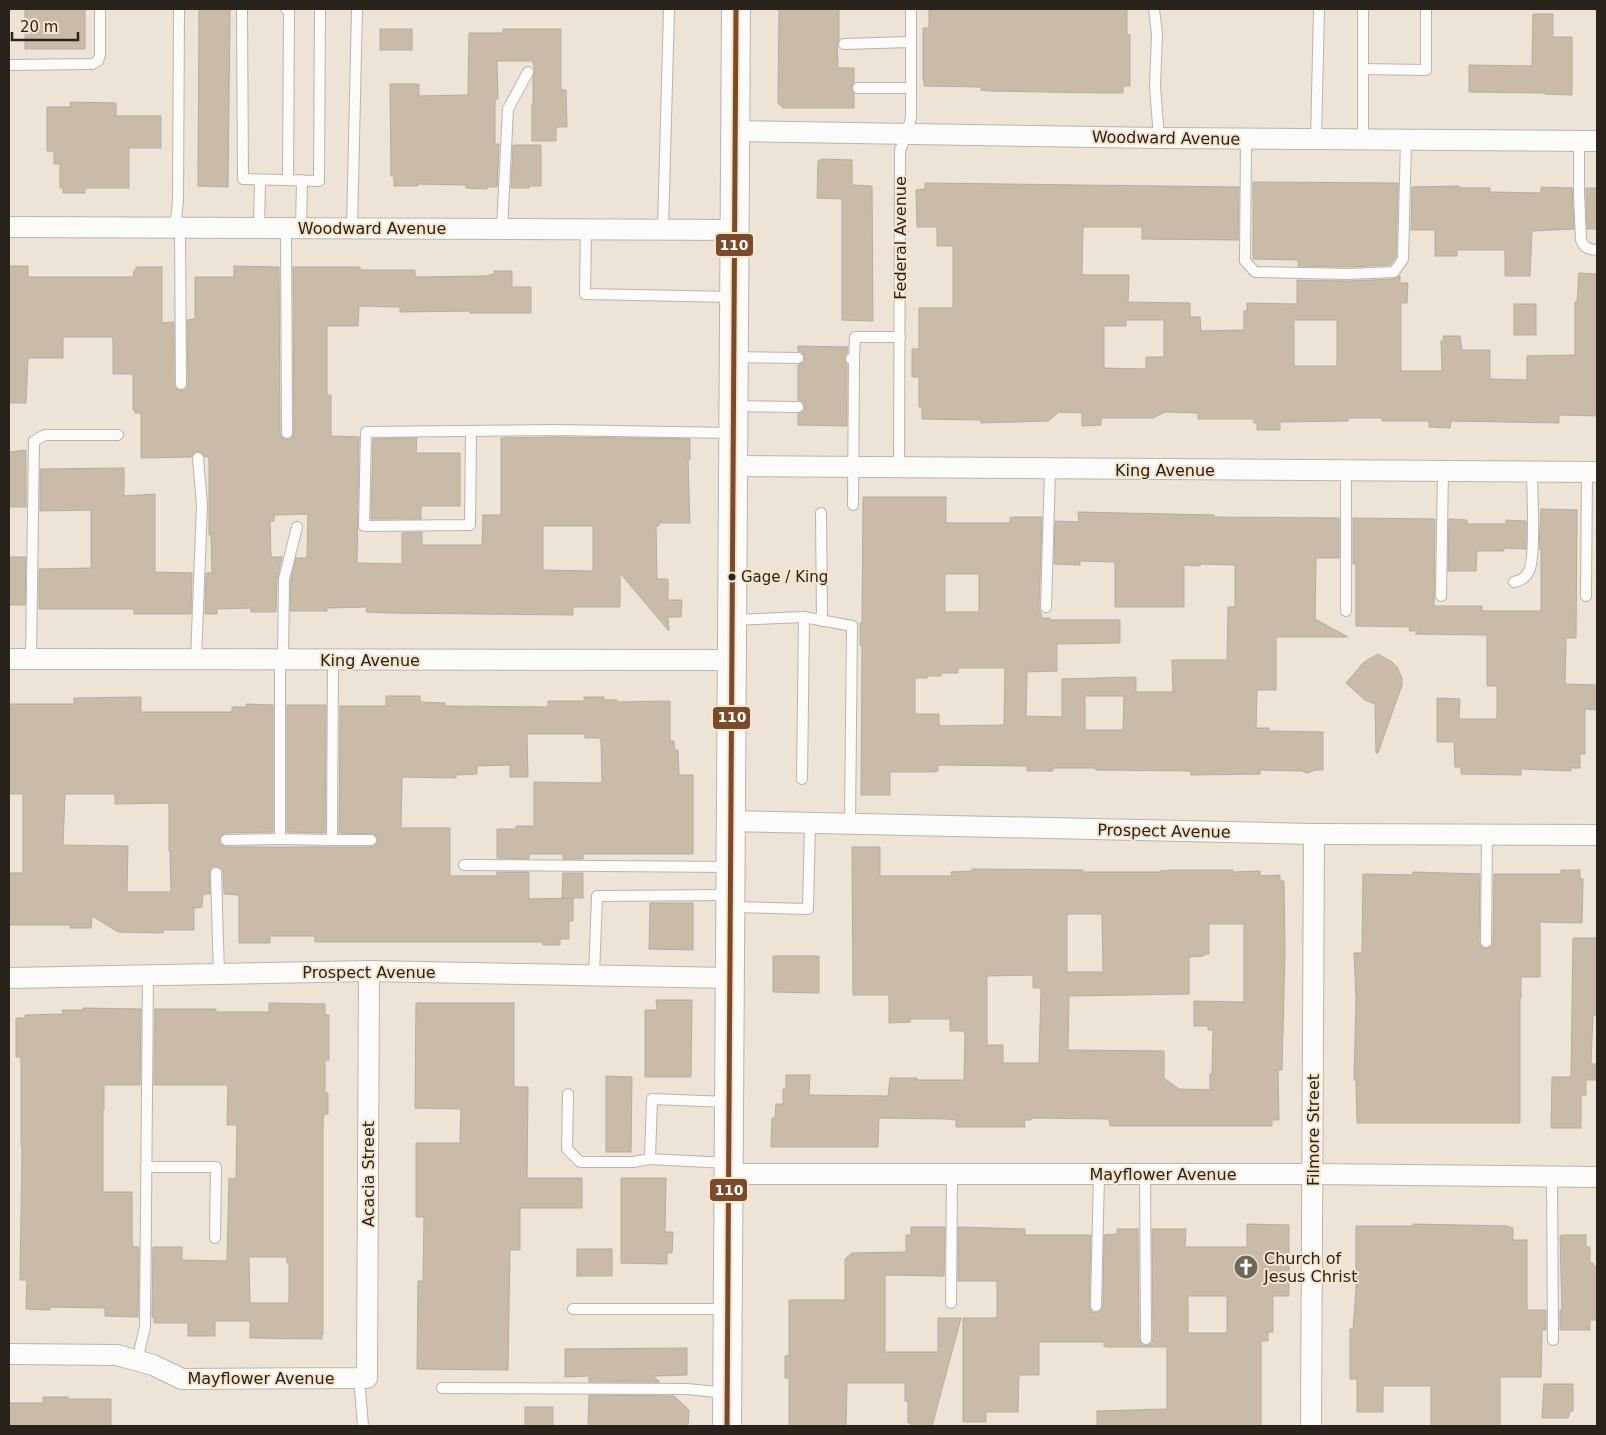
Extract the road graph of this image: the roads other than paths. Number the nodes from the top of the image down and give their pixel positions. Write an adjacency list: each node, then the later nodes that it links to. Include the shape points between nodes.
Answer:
1 (100, 9): 16 (lane, via 98,61 92,64)
2 (179, 9): 33 (lane)
3 (242, 9): 29 (lane, via 243,179)
4 (320, 9): 31 (lane, via 319,181)
5 (357, 9): 36 (lane)
6 (669, 9): 39 (lane)
7 (736, 9): 21 (main road)
8 (911, 9): 14 (lane, Federal Avenue)
9 (1154, 9): 23 (lane)
10 (1319, 9): 25 (lane)
11 (1363, 9): 17 (lane)
12 (1426, 9): 17 (lane, via 1426,70)
13 (289, 10): 30 (lane)
14 (911, 42): 15 (lane); 20 (lane, Federal Avenue)
15 (844, 44)
16 (9, 66)
17 (1363, 69): 26 (lane)
18 (528, 72): 37 (lane, via 508,109)
19 (858, 88): 20 (lane)
20 (911, 88): 22 (lane, Federal Avenue, via 911,118)
21 (735, 131): 22 (street, Woodward Avenue); 40 (main road)
22 (907, 134): 23 (street, Woodward Avenue); 43 (lane, Federal Avenue, via 900,150)
23 (1159, 138): 24 (street, Woodward Avenue)
24 (1246, 139): 25 (street, Woodward Avenue); 27 (lane, via 1245,261 1256,272 1348,274 1394,272 1403,258)
25 (1316, 139): 26 (street, Woodward Avenue)
26 (1363, 140): 27 (street, Woodward Avenue)
27 (1406, 140): 28 (street, Woodward Avenue)
28 (1588, 141): 41 (lane, via 1581,240 1583,246)
29 (260, 180): 30 (lane); 34 (lane)
30 (288, 180): 31 (lane)
31 (302, 180): 35 (lane)
32 (9, 227): 33 (street, Woodward Avenue)
33 (178, 228): 34 (street, Woodward Avenue); 46 (lane)
34 (259, 228): 35 (street, Woodward Avenue)
35 (293, 228): 36 (street, Woodward Avenue); 50 (lane)
36 (352, 228): 37 (street, Woodward Avenue)
37 (502, 229): 38 (street, Woodward Avenue)
38 (586, 229): 39 (street, Woodward Avenue); 42 (lane, via 585,294)
39 (663, 229): 40 (street, Woodward Avenue)
40 (735, 230): 42 (main road)
41 (1597, 250)
42 (734, 297): 44 (main road)
43 (900, 337): 55 (lane, via 855,337); 56 (lane, Federal Avenue)
44 (734, 357): 45 (lane); 47 (main road)
45 (798, 358)
46 (181, 384)
47 (734, 406): 48 (lane); 51 (main road)
48 (798, 407)
49 (471, 432): 49 (lane, via 366,432 364,526 470,525); 51 (lane)
50 (287, 433)
51 (733, 433): 54 (main road)
52 (118, 434): 74 (lane, via 45,435 34,441)
53 (198, 458): 75 (lane, via 202,505)
54 (733, 466): 55 (street, King Avenue); 71 (main road)
55 (853, 468): 56 (street, King Avenue); 62 (lane)
56 (899, 469): 57 (street, King Avenue)
57 (1050, 470): 58 (street, King Avenue); 68 (lane)
58 (1346, 471): 59 (street, King Avenue); 69 (lane)
59 (1443, 471): 60 (street, King Avenue); 66 (lane)
60 (1532, 472): 61 (street, King Avenue); 65 (lane, via 1530,570)
61 (1592, 472): 67 (lane)
62 (853, 504)
63 (821, 512): 72 (lane)
64 (297, 527): 76 (lane, via 284,579)
65 (1514, 582)
66 (1441, 596)
67 (1586, 596)
68 (1046, 606)
69 (1346, 611)
70 (804, 617): 71 (lane); 72 (lane); 79 (lane)
71 (732, 620): 78 (main road)
72 (822, 621): 82 (lane, via 852,626)
73 (9, 659): 74 (street, King Avenue)
74 (31, 659): 75 (street, King Avenue)
75 (196, 659): 76 (street, King Avenue)
76 (282, 659): 77 (street, King Avenue); 86 (lane)
77 (334, 660): 78 (street, King Avenue); 88 (lane)
78 (732, 660): 80 (main road)
79 (802, 779)
80 (731, 821): 81 (street, Prospect Avenue); 91 (main road)
81 (810, 823): 82 (street, Prospect Avenue); 93 (lane, via 808,909)
82 (850, 823): 83 (street, Prospect Avenue)
83 (1314, 834): 84 (street, Prospect Avenue); 109 (street, Filmore Street)
84 (1487, 834): 85 (street, Prospect Avenue); 94 (lane)
85 (1597, 835)
86 (280, 839): 87 (lane); 88 (lane)
87 (226, 840)
88 (332, 840): 89 (lane)
89 (372, 840)
90 (464, 865): 91 (lane)
91 (731, 867): 93 (main road)
92 (216, 873): 96 (lane)
93 (730, 901): 98 (lane, via 597,896); 100 (main road)
94 (1486, 942)
95 (369, 971): 96 (street, Prospect Avenue); 98 (street, Prospect Avenue); 121 (street, Acacia Street)
96 (219, 974): 97 (street, Prospect Avenue)
97 (148, 975): 99 (street, Prospect Avenue); 104 (lane)
98 (594, 975): 100 (street, Prospect Avenue)
99 (9, 978)
100 (730, 978): 102 (main road)
101 (568, 1094): 103 (lane, via 567,1149 580,1162)
102 (729, 1102): 103 (lane, via 652,1099); 105 (main road)
103 (650, 1159): 105 (lane)
104 (146, 1167): 112 (lane, via 216,1167); 120 (lane, via 145,1326)
105 (729, 1168): 106 (street, Mayflower Avenue); 116 (main road)
106 (952, 1174): 107 (street, Mayflower Avenue); 113 (lane)
107 (1099, 1174): 108 (street, Mayflower Avenue); 114 (lane)
108 (1145, 1174): 109 (street, Mayflower Avenue); 117 (lane)
109 (1312, 1174): 110 (street, Mayflower Avenue); 126 (street, Filmore Street)
110 (1552, 1176): 111 (street, Mayflower Avenue); 118 (lane)
111 (1597, 1177)
112 (216, 1238)
113 (951, 1303)
114 (1096, 1306)
115 (573, 1309): 116 (lane)
116 (728, 1310): 123 (main road)
117 (1146, 1339)
118 (1553, 1340)
119 (9, 1354): 120 (street, Mayflower Avenue, via 117,1356)
120 (137, 1361): 121 (street, Mayflower Avenue, via 182,1379)
121 (363, 1378): 124 (lane)
122 (442, 1388): 123 (lane, via 687,1389)
123 (728, 1393): 125 (main road)
124 (363, 1426)
125 (727, 1426)
126 (1311, 1426)

